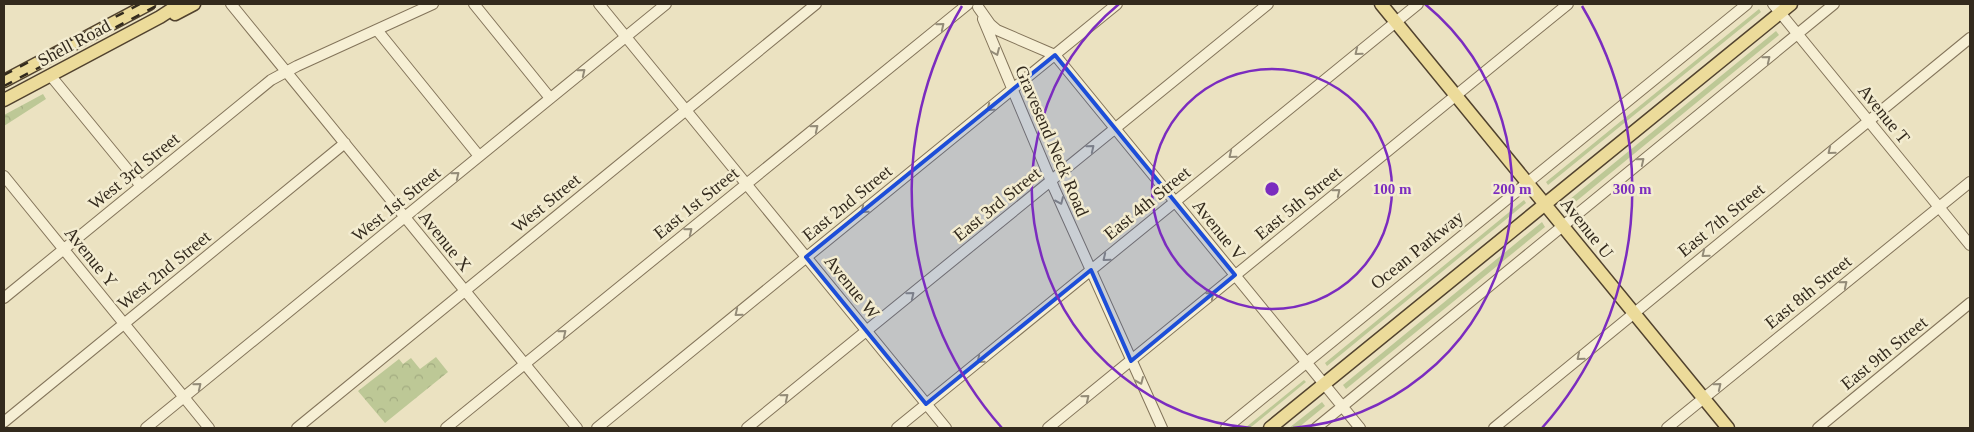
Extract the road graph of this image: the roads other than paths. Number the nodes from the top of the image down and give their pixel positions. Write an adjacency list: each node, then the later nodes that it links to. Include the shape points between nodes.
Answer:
1 (149, 4): 29 (main road, Shell Road)
2 (180, 4): 20 (main road, Shell Road)
3 (194, 4): 20 (main road, Shell Road, via 173,15)
4 (231, 4): 27 (street, Avenue X)
5 (433, 4): 22 (street, West 3rd Street)
6 (474, 4): 32 (street)
7 (599, 4): 24 (street, Avenue W)
8 (666, 4): 24 (street, West 1st Street)
9 (816, 4): 34 (street, West Street)
10 (1117, 4): 26 (street, East 2nd Street)
11 (1268, 4): 36 (street, East 3rd Street)
12 (1382, 4): 21 (main road, Avenue U)
13 (1418, 4): 21 (street, East 4th Street)
14 (1568, 4): 31 (street, East 5th Street)
15 (1747, 4): 41 (street, Ocean Parkway)
16 (1791, 4): 19 (main road)
17 (1834, 4): 23 (street)
18 (974, 5): 26 (street, Avenue V, via 997,30); 30 (street, Gravesend Neck Road, one-way to 30); 43 (street, East 1st Street, one-way to 18)
19 (1776, 8): 23 (street, Avenue T); 46 (main road)
20 (160, 17): 28 (main road, Shell Road)
21 (1396, 22): 31 (main road, Avenue U); 45 (street, East 4th Street, one-way to 45)
22 (377, 30): 27 (street, West 3rd Street); 38 (street)
23 (1798, 34): 35 (street, Avenue T); 49 (street, one-way to 23)
24 (626, 36): 32 (street, West 1st Street, one-way to 24); 34 (street, Avenue W)
25 (1970, 38): 35 (street, East 7th Street)
26 (1054, 55): 30 (street, East 2nd Street); 36 (street, Avenue V)
27 (286, 72): 37 (street, Avenue X); 44 (street, West 3rd Street, via 271,80)
28 (50, 75): 33 (main road, Shell Road); 44 (street)
29 (4, 80)
30 (1012, 89): 40 (street, Gravesend Neck Road); 52 (street, East 2nd Street, one-way to 52)
31 (1456, 95): 41 (main road, Avenue U); 54 (street, East 5th Street, one-way to 31)
32 (550, 98): 38 (street, West 1st Street)
33 (4, 100)
34 (686, 110): 43 (street, Avenue W); 55 (street, West Street)
35 (1869, 121): 47 (street, Avenue T); 58 (street, East 7th Street, one-way to 58)
36 (1115, 129): 40 (street, East 3rd Street, one-way to 36); 45 (street, Avenue V)
37 (345, 143): 48 (street, Avenue X); 59 (street, West 2nd Street)
38 (479, 156): 48 (street, West 1st Street, one-way to 38)
39 (4, 176): 51 (street, Avenue Y)
40 (1051, 181): 53 (street, Gravesend Neck Road, one-way to 53); 60 (street, East 3rd Street, one-way to 40)
41 (1527, 182): 46 (main road, Avenue U); 62 (street, Ocean Parkway)
42 (1970, 182): 47 (street, East 8th Street)
43 (746, 183): 52 (street, Avenue W); 63 (street, East 1st Street, one-way to 43)
44 (141, 186): 51 (street, West 3rd Street)
45 (1175, 201): 53 (street, East 4th Street, one-way to 53); 54 (street, Avenue V)
46 (1545, 204): 49 (main road, Avenue U); 64 (main road)
47 (1939, 207): 50 (street, Avenue T); 66 (street, East 8th Street, one-way to 47)
48 (405, 217): 55 (street, Avenue X); 65 (street, West 1st Street, one-way to 48)
49 (1562, 225): 58 (main road, Avenue U); 68 (street)
50 (1970, 245)
51 (63, 250): 56 (street, West 3rd Street); 59 (street, Avenue Y)
52 (806, 257): 60 (street, Avenue W); 75 (street, East 2nd Street, one-way to 75)
53 (1091, 270): 61 (street, Gravesend Neck Road); 67 (street, East 4th Street, one-way to 67)
54 (1235, 275): 61 (street, East 5th Street, one-way to 54); 62 (street, Avenue V)
55 (465, 291): 63 (street, Avenue X); 72 (street, West Street)
56 (4, 298)
57 (1970, 303): 88 (street, East 9th Street)
58 (1634, 313): 66 (main road, Avenue U); 85 (street, East 7th Street, one-way to 85)
59 (124, 324): 65 (street, Avenue Y); 69 (street, West 2nd Street)
60 (866, 331): 67 (street, Avenue W); 76 (street, East 3rd Street, one-way to 60)
61 (1131, 361): 79 (street, East 5th Street, one-way to 61); 80 (street, Gravesend Neck Road, one-way to 80)
62 (1306, 362): 64 (street, Avenue V); 81 (street, Ocean Parkway)
63 (525, 364): 73 (street, East 1st Street); 74 (street, Avenue X)
64 (1324, 384): 68 (street, Avenue V); 82 (main road)
65 (184, 398): 70 (street, West 1st Street); 71 (street, Avenue Y)
66 (1704, 398): 86 (street, East 8th Street); 87 (main road, Avenue U)
67 (926, 404): 77 (street, East 4th Street); 78 (street, Avenue W)
68 (1342, 406): 83 (street); 84 (street, Avenue V)
69 (4, 422)
70 (146, 428)
71 (209, 428)
72 (297, 428)
73 (446, 428)
74 (577, 428)
75 (597, 428)
76 (747, 428)
77 (897, 428)
78 (946, 428)
79 (1048, 428)
80 (1162, 428)
81 (1226, 428)
82 (1270, 428)
83 (1316, 428)
84 (1360, 428)
85 (1494, 428)
86 (1667, 428)
87 (1728, 428)
88 (1818, 428)

